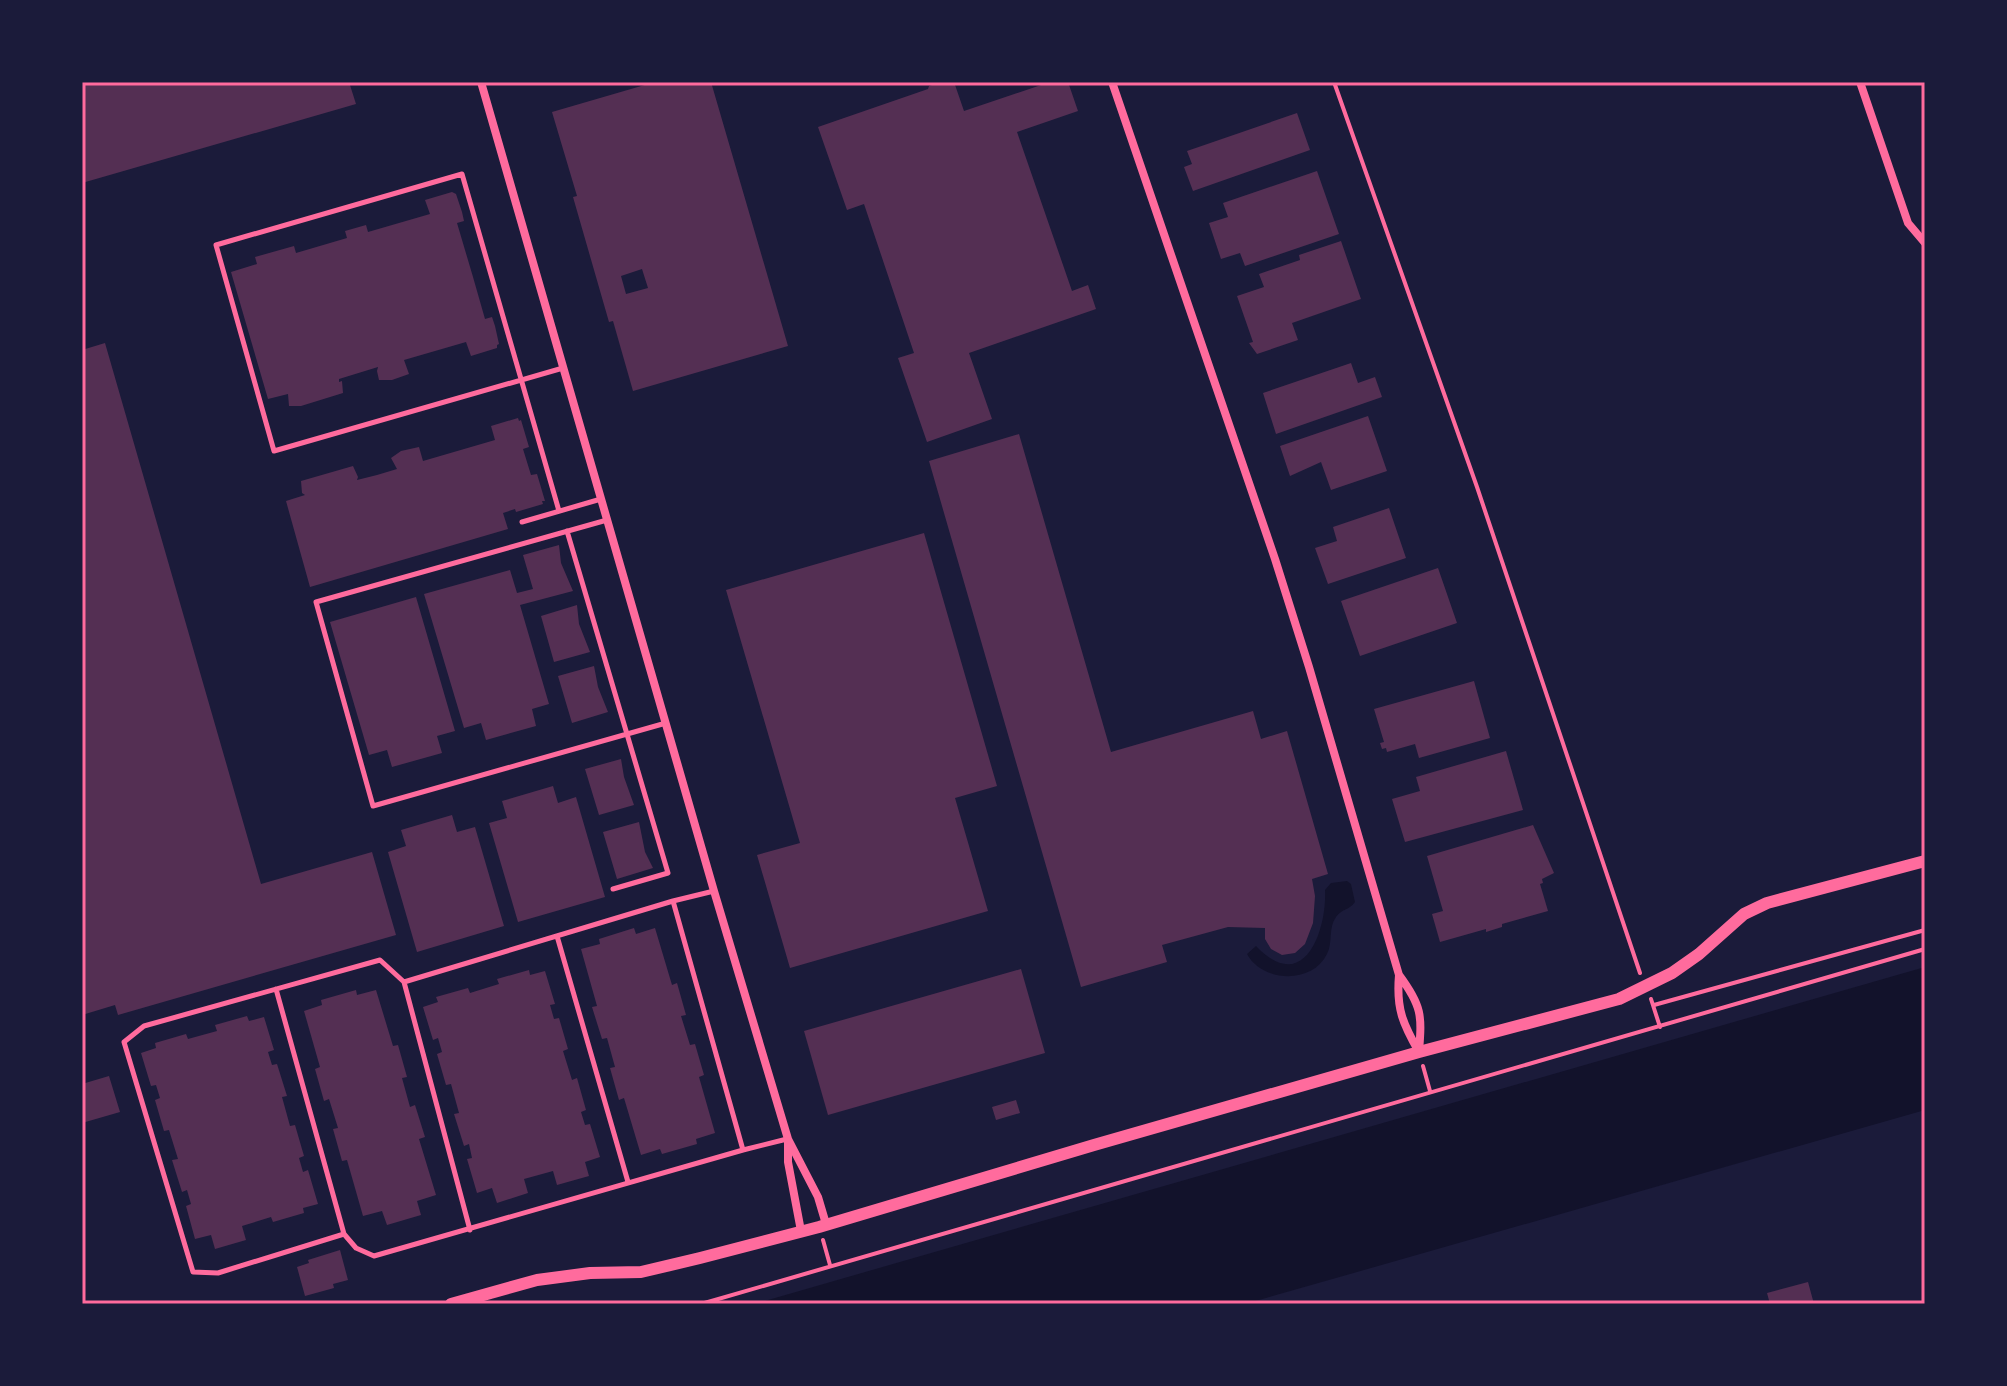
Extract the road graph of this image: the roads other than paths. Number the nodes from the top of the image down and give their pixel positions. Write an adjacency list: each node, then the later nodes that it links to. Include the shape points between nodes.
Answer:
1 (481, 82): 5 (street)
2 (1112, 82): 19 (street, via 1279,573)
3 (1860, 82): 4 (street, via 1908,223)
4 (1925, 243)
5 (563, 368): 6 (lane); 7 (street)
6 (520, 380): 6 (lane, via 462,174 216,245 274,451); 8 (lane)
7 (601, 499): 8 (lane); 9 (street)
8 (559, 511): 10 (lane)
9 (607, 520): 11 (lane); 12 (street)
10 (522, 522)
11 (567, 531): 13 (lane); 13 (lane, via 316,602 373,806)
12 (666, 723): 13 (lane); 16 (street)
13 (627, 734): 15 (lane, via 668,873)
14 (1925, 861): 22 (street, via 1767,903 1744,914 1699,954 1619,999)
15 (613, 889)
16 (714, 891): 17 (lane); 23 (street)
17 (673, 901): 18 (lane); 24 (lane)
18 (557, 936): 20 (lane); 25 (lane)
19 (1399, 975): 22 (street, via 1401,1020); 22 (street, via 1422,1018)
20 (404, 982): 21 (lane, via 380,960); 27 (lane)
21 (276, 989): 29 (lane); 29 (lane, via 144,1026 124,1042 193,1272 218,1273)
22 (1419, 1052): 26 (street)
23 (788, 1139): 24 (lane); 26 (street, via 818,1197); 28 (street)
24 (743, 1150): 25 (lane)
25 (628, 1182): 27 (lane)
26 (822, 1226): 28 (street)
27 (470, 1230): 29 (lane, via 374,1256 356,1248)
28 (801, 1231): 30 (street, via 641,1272 537,1280)
29 (344, 1234)
30 (451, 1304)

